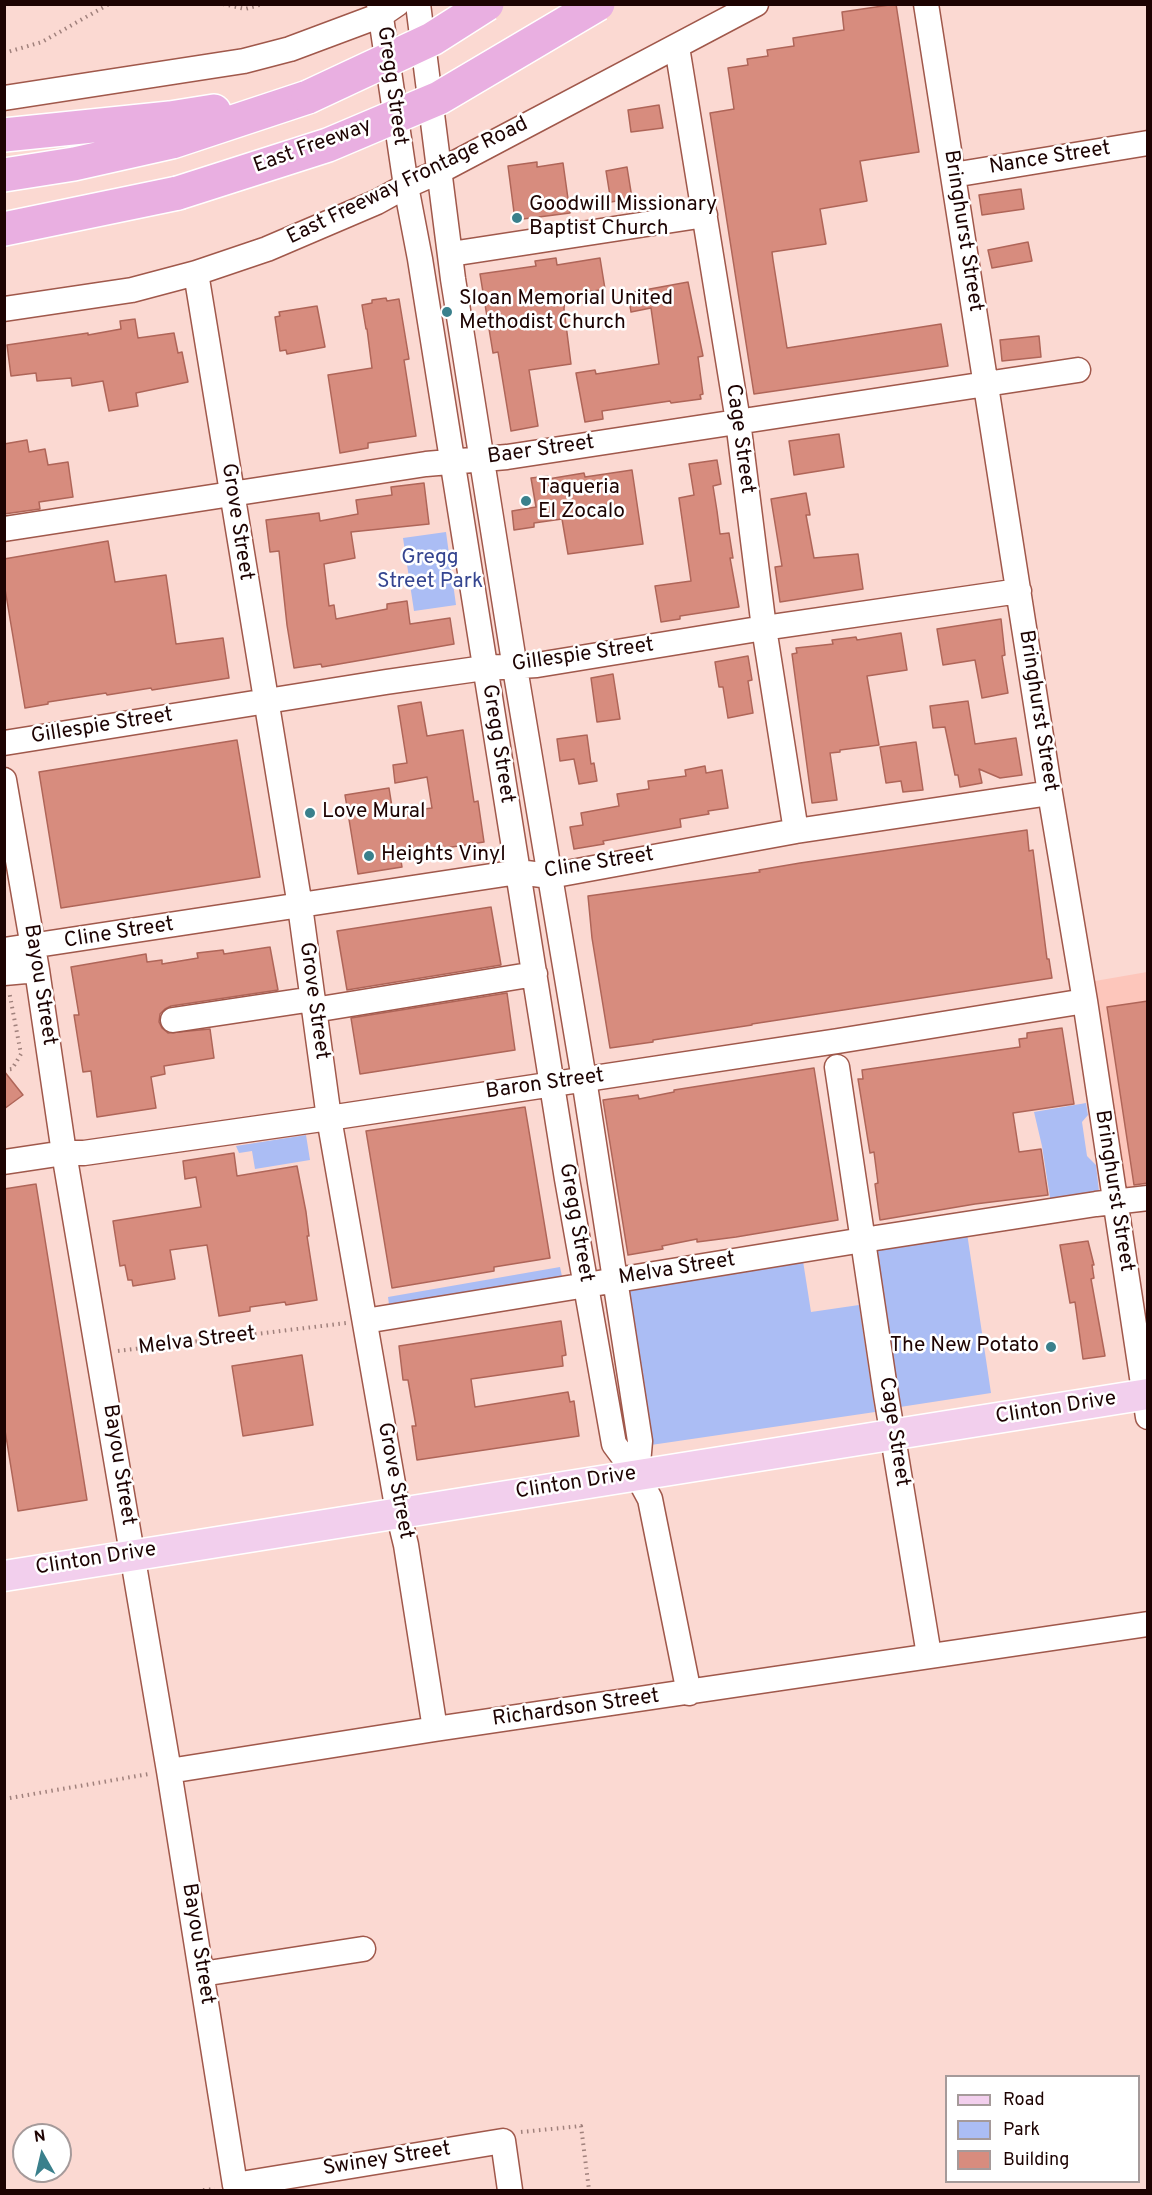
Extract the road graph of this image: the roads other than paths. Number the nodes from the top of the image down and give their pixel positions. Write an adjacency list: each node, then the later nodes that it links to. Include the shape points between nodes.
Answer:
1 (418, 4): 12 (street, Gregg Street)
2 (487, 4): 9 (highway, bridge, via 432,39 308,97)
3 (598, 4): 17 (highway, East Freeway, bridge, via 439,98 328,145 178,193)
4 (756, 4): 7 (street, East Freeway Frontage Road)
5 (926, 4): 14 (street, Bringhurst Street)
6 (386, 8): 8 (street, via 290,49 244,61); 15 (street, Gregg Street)
7 (677, 46): 12 (street, East Freeway Frontage Road); 16 (street, Cage Street)
8 (4, 98)
9 (171, 130): 10 (highway); 13 (highway, via 74,164)
10 (4, 135)
11 (1148, 143): 14 (street, Nance Street)
12 (440, 171): 15 (street, East Freeway Frontage Road); 18 (street, Gregg Street)
13 (4, 175)
14 (953, 175): 22 (street, Bringhurst Street)
15 (406, 186): 19 (street, East Freeway Frontage Road, via 267,249); 25 (street, Gregg Street)
16 (705, 215): 18 (street); 23 (street, Cage Street)
17 (4, 229)
18 (451, 254): 24 (street, Gregg Street)
19 (196, 273): 20 (street, East Freeway Frontage Road, via 132,290); 26 (street, Grove Street)
20 (4, 309)
21 (1078, 370): 22 (street, Baer Street)
22 (986, 384): 23 (street, Baer Street); 28 (street, Bringhurst Street)
23 (738, 421): 24 (street, Baer Street); 29 (street, Cage Street)
24 (481, 460): 25 (street, Baer Street); 31 (street, Gregg Street)
25 (452, 461): 26 (street, Baer Street); 30 (street, Gregg Street)
26 (231, 494): 27 (street, Baer Street); 32 (street, Grove Street)
27 (4, 530)
28 (1019, 591): 29 (street, Gillespie Street); 35 (street, Bringhurst Street)
29 (764, 628): 31 (street, Gillespie Street); 36 (street, Cage Street)
30 (484, 668): 31 (street, Gillespie Street); 32 (street, Gillespie Street); 37 (street, Gregg Street)
31 (515, 668): 38 (street, Gregg Street)
32 (265, 701): 33 (street, Gillespie Street); 39 (street, Grove Street)
33 (4, 743)
34 (4, 780): 41 (street, Bayou Street)
35 (1050, 792): 36 (street, Cline Street); 44 (street, Bringhurst Street)
36 (796, 831): 38 (street, Cline Street)
37 (518, 872): 38 (street, Cline Street); 39 (street, Cline Street); 43 (street, Gregg Street)
38 (550, 876): 48 (street, Gregg Street)
39 (300, 906): 41 (street, Cline Street); 45 (street, Grove Street)
40 (4, 950): 41 (street, Cline Street)
41 (35, 958): 42 (street, Cline Street); 51 (street, Bayou Street)
42 (4, 973)
43 (535, 974): 45 (street); 49 (street, Gregg Street)
44 (1085, 1001): 48 (street, Baron Street); 54 (street, Bringhurst Street)
45 (313, 1004): 46 (street); 50 (street, Grove Street)
46 (173, 1020)
47 (837, 1067): 55 (street, Cage Street)
48 (584, 1079): 49 (street, Baron Street); 56 (street, Gregg Street)
49 (553, 1083): 50 (street, Baron Street); 57 (street, Gregg Street)
50 (329, 1118): 51 (street, Baron Street); 58 (street, Grove Street)
51 (64, 1153): 52 (street, Baron Street); 63 (street, Bayou Street)
52 (4, 1162)
53 (1148, 1198): 54 (street, Melva Street)
54 (1114, 1202): 55 (street, Melva Street); 59 (street, Bringhurst Street)
55 (863, 1240): 56 (street, Melva Street); 60 (street, Cage Street)
56 (615, 1280): 57 (street, Melva Street); 61 (street, Gregg Street, via 640,1441)
57 (586, 1285): 58 (street, Melva Street); 61 (street, Gregg Street, via 614,1444)
58 (365, 1321): 62 (street, Grove Street)
59 (1147, 1402): 60 (main road, Clinton Drive)
60 (894, 1434): 61 (main road, Clinton Drive); 66 (street, Cage Street)
61 (637, 1475): 62 (main road, Clinton Drive); 67 (street, Gregg Street, via 650,1499)
62 (398, 1512): 63 (main road, Clinton Drive); 68 (street, Grove Street)
63 (132, 1554): 64 (main road, Clinton Drive); 69 (street, Bayou Street)
64 (4, 1576)
65 (1148, 1624): 66 (street, Richardson Street)
66 (929, 1655): 67 (street, Richardson Street)
67 (689, 1693): 68 (street, Richardson Street)
68 (435, 1729): 69 (street, Richardson Street)
69 (169, 1771): 71 (street, Bayou Street)
70 (363, 1949): 71 (street)
71 (202, 1974): 72 (street, Bayou Street)
72 (235, 2185): 73 (street, Swiney Street, via 503,2141)
73 (510, 2190)

